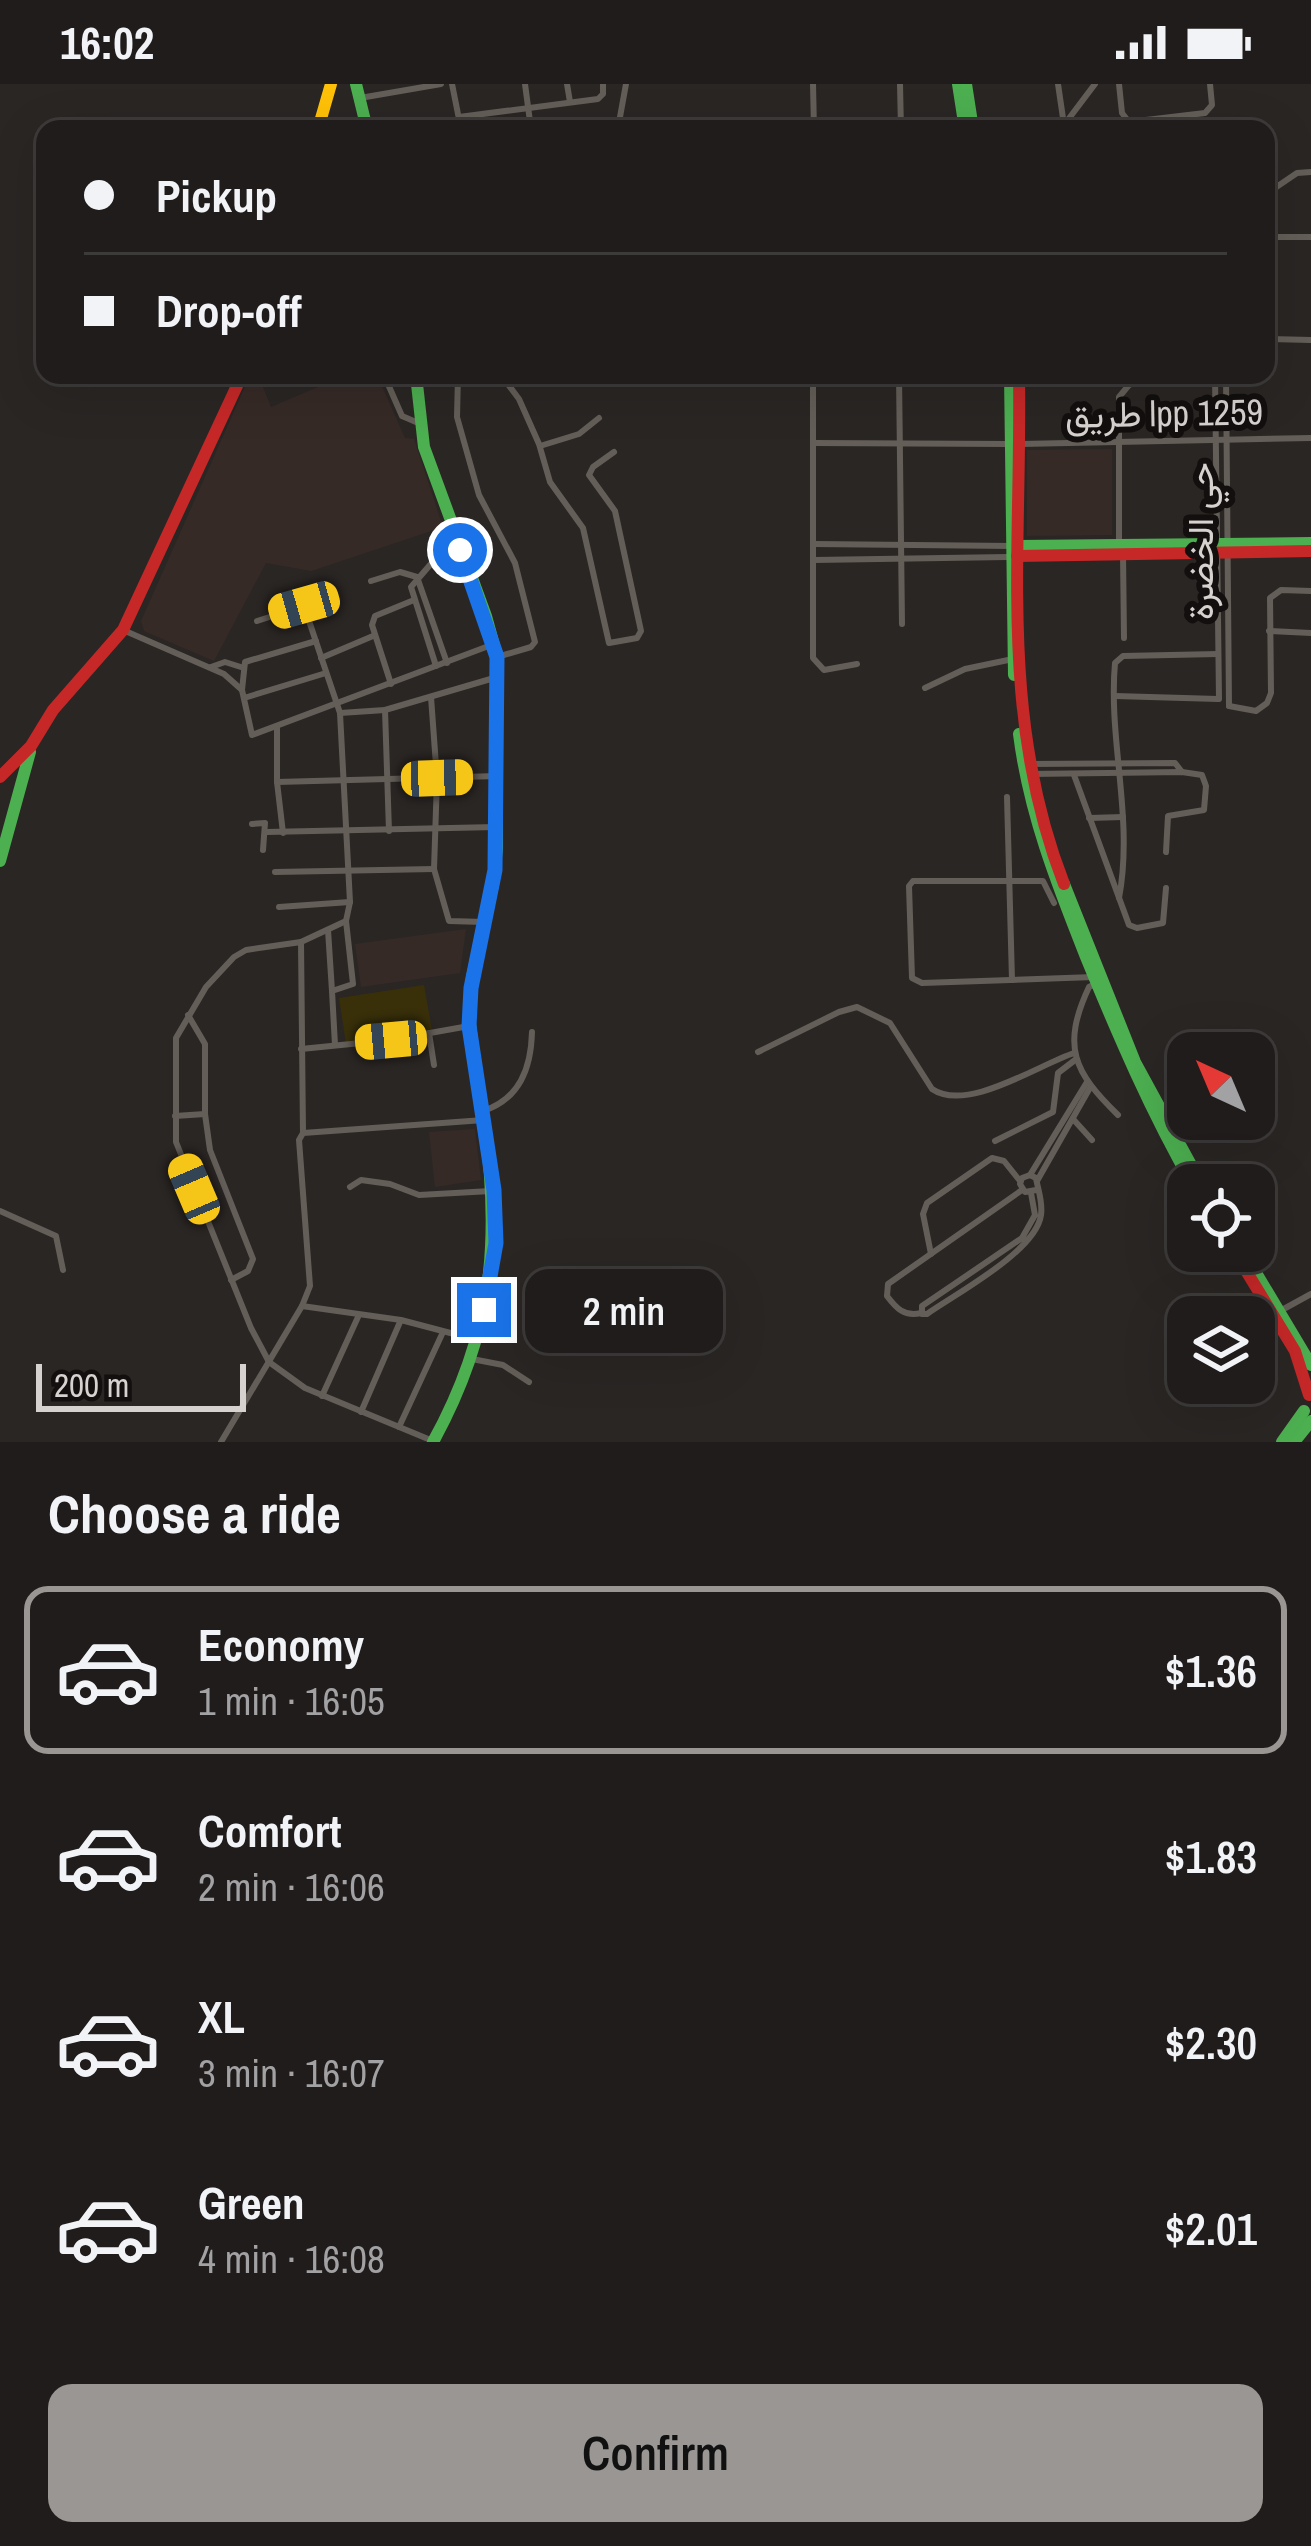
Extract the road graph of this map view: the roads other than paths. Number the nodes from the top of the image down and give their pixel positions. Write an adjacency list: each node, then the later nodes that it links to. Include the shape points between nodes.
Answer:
1 (331, 84): 19 (main road)
2 (441, 84): 15 (street)
3 (452, 84): 18 (street)
4 (525, 84): 17 (street)
5 (567, 84): 16 (street)
6 (603, 84): 16 (street, via 600,98)
7 (626, 84): 22 (street)
8 (813, 84): 23 (street)
9 (900, 84): 24 (street)
10 (962, 84): 25 (main road)
11 (1058, 84): 26 (street)
12 (1095, 84): 27 (street)
13 (1119, 84): 28 (street)
14 (1210, 84): 29 (street, via 1213,100 1204,112)
15 (358, 91)
16 (570, 102): 17 (street)
17 (528, 108): 18 (street); 21 (street)
18 (459, 117): 20 (street)
19 (321, 120)
20 (460, 120)
21 (530, 120)
22 (618, 120)
23 (814, 120)
24 (902, 120)
25 (968, 120)
26 (1061, 120)
27 (1067, 120)
28 (1128, 120)
29 (1145, 120)
30 (1311, 172): 31 (street)
31 (1275, 188)
32 (1275, 237): 33 (street)
33 (1311, 237)
34 (1275, 339): 35 (street)
35 (1311, 340)
36 (238, 384): 73 (main road)
37 (388, 384): 48 (street, via 403,416)
38 (416, 384): 48 (main road)
39 (458, 384): 79 (street, via 457,417 478,495 514,562 535,642)
40 (508, 384): 56 (street)
41 (813, 384): 54 (street)
42 (899, 384): 53 (street)
43 (1015, 384): 55 (main road)
44 (1137, 384): 52 (street, via 1121,392)
45 (1215, 384): 49 (street)
46 (1226, 384): 50 (street, حي الخضرة)
47 (599, 418): 56 (street)
48 (416, 422): 58 (main road)
49 (1216, 438): 50 (street, طريق lpp 1259); 52 (street, طريق lpp 1259); 62 (street)
50 (1227, 438): 51 (street, طريق lpp 1259); 62 (street, حي الخضرة)
51 (1311, 438)
52 (1119, 440): 55 (street, طريق lpp 1259); 63 (street)
53 (900, 442): 54 (street, طريق lpp 1259); 55 (street, طريق lpp 1259); 60 (street)
54 (814, 443): 59 (street)
55 (1015, 444): 64 (main road)
56 (540, 446): 57 (street, via 550,482 583,528 609,643 640,631 615,511 589,475)
57 (614, 452)
58 (454, 537): 67 (street); 79 (main road)
59 (813, 544): 60 (street); 66 (street)
60 (902, 545): 64 (street); 65 (street)
61 (1311, 547): 62 (main road)
62 (1221, 548): 63 (main road); 80 (street); 96 (street, حي الخضرة)
63 (1121, 549): 64 (main road); 77 (street)
64 (1013, 551): 65 (street); 82 (main road); 102 (main road)
65 (902, 559): 66 (street); 72 (street)
66 (814, 560): 84 (street, via 813,658 824,670)
67 (417, 577): 68 (street, via 400,572); 70 (street); 83 (street)
68 (371, 581)
69 (1311, 591): 74 (street, via 1273,594)
70 (414, 600): 76 (street, via 375,616); 85 (street)
71 (256, 621): 78 (street, via 304,605)
72 (902, 624)
73 (123, 630): 86 (street); 100 (main road)
74 (1269, 632): 75 (street); 96 (street, via 1268,703 1256,710)
75 (1311, 633)
76 (374, 636): 81 (street); 90 (street)
77 (1124, 638)
78 (316, 641): 81 (street); 87 (street)
79 (495, 651): 83 (street); 89 (main road)
80 (1218, 654): 93 (street, via 1120,657); 95 (street)
81 (321, 658): 88 (street)
82 (1012, 659): 91 (street); 139 (main road, via 1031,815)
83 (447, 663): 85 (street)
84 (856, 664)
85 (436, 666): 90 (street)
86 (211, 667): 87 (street); 92 (street)
87 (244, 668): 92 (street)
88 (326, 673): 92 (street); 97 (street)
89 (494, 678): 94 (street); 106 (main road)
90 (391, 683): 97 (street)
91 (925, 688)
92 (243, 694): 99 (street, via 252,735)
93 (1114, 696): 95 (street); 101 (street)
94 (431, 697): 98 (street); 108 (street)
95 (1219, 699): 96 (street)
96 (1229, 706)
97 (339, 708): 98 (street); 99 (street); 111 (street)
98 (385, 710): 109 (street)
99 (277, 726): 110 (street)
100 (31, 746): 107 (main road); 124 (main road)
101 (1119, 761): 102 (street); 103 (street, via 1177,763); 105 (street)
102 (1030, 769): 104 (street); 161 (main road, via 1046,837 1127,1043)
103 (1182, 772): 105 (street); 123 (street, via 1204,778 1205,808 1168,817)
104 (1074, 773): 105 (street); 113 (street)
105 (1121, 773): 114 (street)
106 (498, 776): 108 (street); 117 (main road)
107 (0, 777)
108 (437, 778): 109 (street); 116 (street)
109 (389, 780): 111 (street); 118 (street)
110 (277, 782): 111 (street); 121 (street)
111 (345, 782): 120 (street)
112 (1007, 797): 128 (street)
113 (1089, 818): 114 (street); 130 (street)
114 (1124, 818): 130 (street)
115 (252, 824): 119 (street, via 265,823)
116 (433, 827): 117 (street); 118 (street); 125 (street)
117 (496, 827): 135 (main road)
118 (389, 831): 120 (street)
119 (267, 832): 121 (street); 122 (street)
120 (347, 832): 121 (street); 126 (street)
121 (283, 833)
122 (263, 850)
123 (1166, 852)
124 (0, 861)
125 (434, 869): 126 (street); 135 (street, via 449,921)
126 (349, 871): 127 (street); 131 (street)
127 (275, 872)
128 (1009, 881): 132 (street, via 1045,882); 138 (street); 138 (street, via 911,882 910,971 919,982)
129 (1166, 888): 130 (street, via 1161,924 1129,926)
130 (1119, 898)
131 (350, 902): 133 (street); 134 (street)
132 (1054, 903)
133 (279, 907)
134 (346, 922): 136 (street); 140 (street, via 352,984)
135 (484, 922): 142 (main road)
136 (328, 930): 137 (street); 140 (street)
137 (301, 942): 141 (street, via 234,957); 146 (street)
138 (1012, 980): 139 (street)
139 (1096, 980): 148 (street, via 1080,1010); 160 (main road)
140 (332, 992): 145 (street)
141 (187, 1014): 151 (street, via 205,1044); 154 (street, via 176,1038)
142 (469, 1026): 143 (street); 152 (main road)
143 (429, 1033): 145 (street); 149 (street)
144 (532, 1033): 152 (street, via 518,1088)
145 (335, 1046): 146 (street)
146 (299, 1049): 156 (street)
147 (758, 1052): 148 (street, via 856,1007 890,1023 939,1095 993,1088)
148 (1074, 1057): 150 (street); 158 (street, via 1058,1073 1053,1112)
149 (434, 1065)
150 (1089, 1084): 153 (street); 155 (street); 157 (street)
151 (205, 1114): 154 (street); 170 (street, via 210,1150 253,1259)
152 (484, 1115): 156 (street); 164 (main road)
153 (1118, 1115)
154 (175, 1116): 170 (street, via 181,1160)
155 (1072, 1119): 157 (street); 159 (street)
156 (303, 1133): 172 (street, via 311,1271)
157 (1056, 1140): 162 (street)
158 (994, 1141)
159 (1092, 1141)
160 (1181, 1164)
161 (1190, 1164)
162 (1029, 1185): 166 (street); 166 (street, via 992,1158 930,1200 923,1214); 166 (street, via 1034,1219 1015,1248 920,1313 902,1311 886,1288)
163 (350, 1187): 164 (street, via 362,1180 419,1195)
164 (494, 1190): 177 (main road, via 492,1279)
165 (0, 1210): 167 (street, via 56,1235)
166 (931, 1254)
167 (63, 1270)
168 (1250, 1272): 182 (main road)
169 (1253, 1272): 173 (main road)
170 (231, 1280): 179 (street)
171 (1311, 1294): 173 (street)
172 (302, 1306): 174 (street); 179 (street)
173 (1280, 1311): 180 (main road)
174 (358, 1317): 175 (street); 183 (street)
175 (401, 1320): 176 (street); 184 (street)
176 (443, 1330): 177 (street); 186 (street)
177 (477, 1340): 178 (main road)
178 (471, 1358): 181 (street); 187 (main road)
179 (269, 1362): 183 (street); 188 (street)
180 (1311, 1365)
181 (529, 1382)
182 (1310, 1395): 185 (main road, via 1303,1402)
183 (322, 1396): 184 (street)
184 (361, 1412): 186 (street)
185 (1309, 1416): 189 (main road); 190 (main road)
186 (399, 1426): 187 (street)
187 (433, 1441)
188 (220, 1442)
189 (1282, 1442)
190 (1294, 1442)

